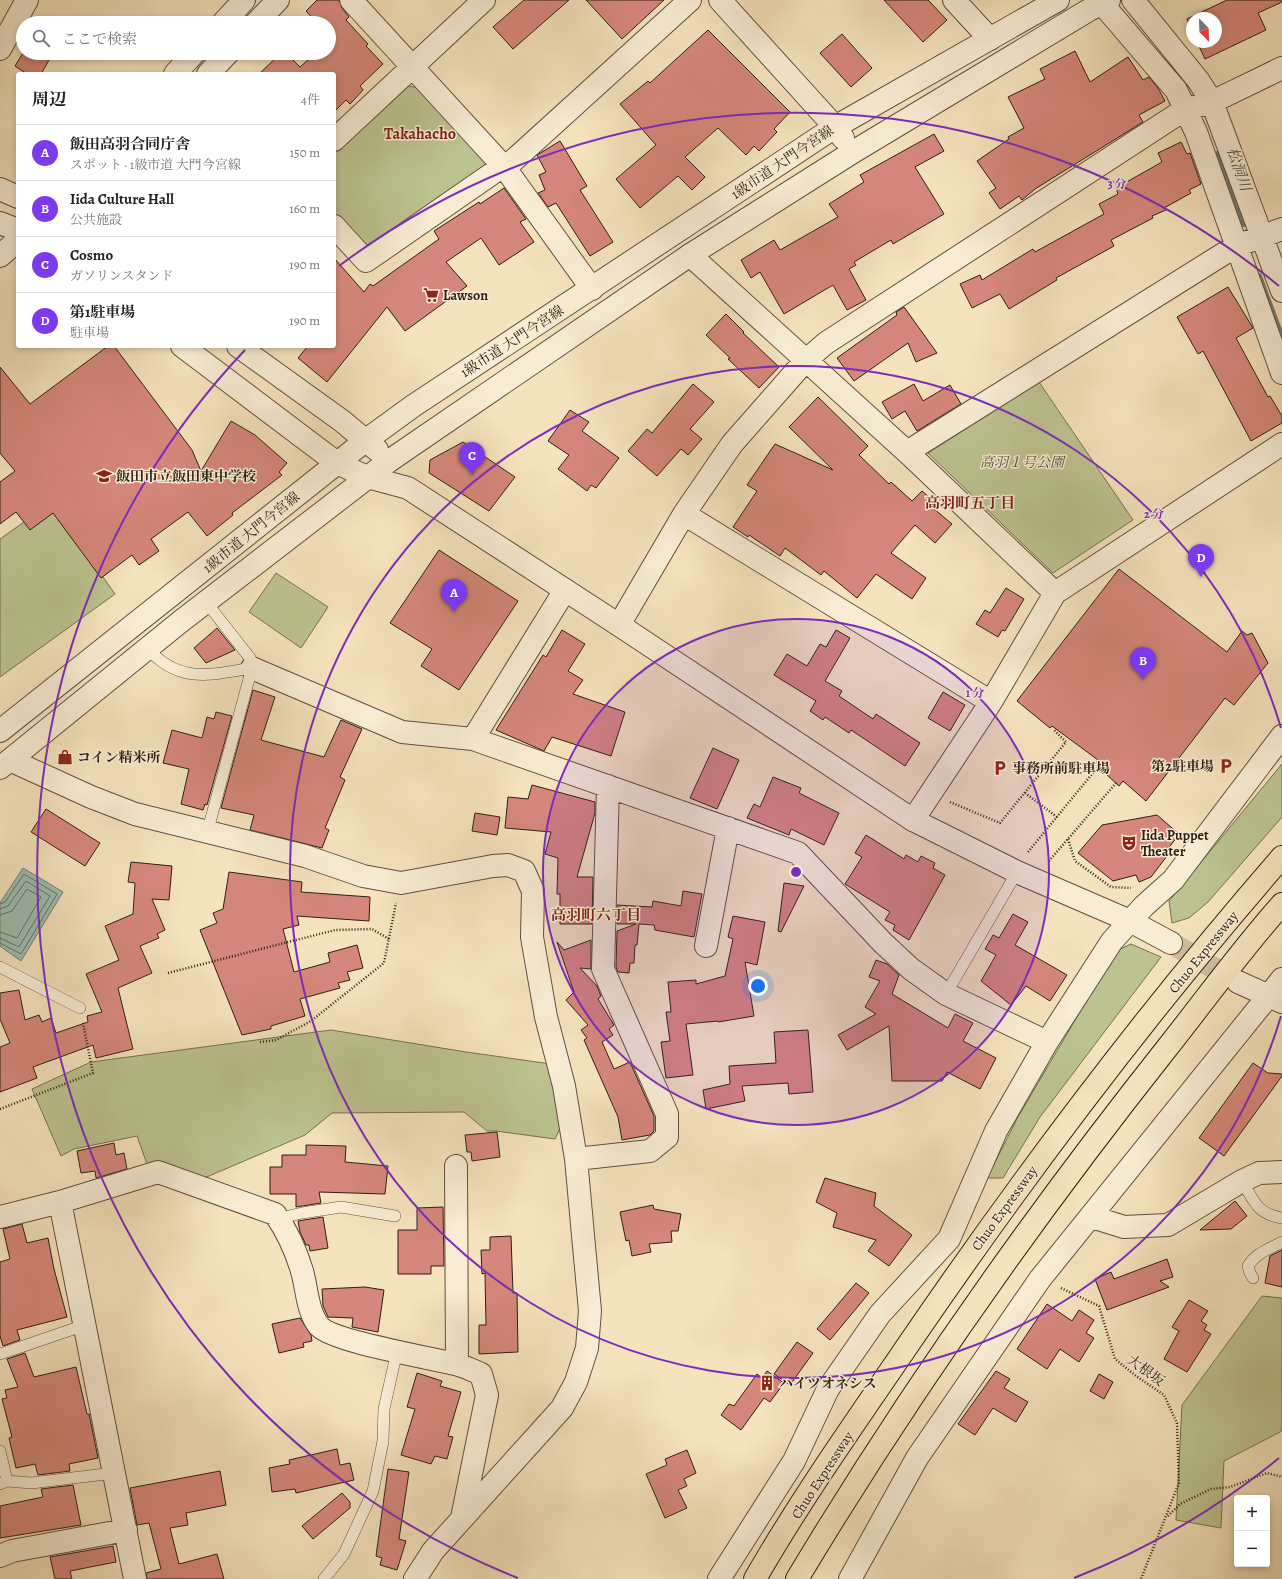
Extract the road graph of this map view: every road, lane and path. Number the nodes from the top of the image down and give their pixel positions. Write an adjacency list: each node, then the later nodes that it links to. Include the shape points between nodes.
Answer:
1 (26, 0): 12 (street)
2 (244, 0): 13 (street)
3 (278, 0): 14 (street)
4 (351, 0): 20 (street)
5 (484, 0): 20 (street)
6 (690, 0): 29 (street)
7 (720, 0): 26 (street)
8 (954, 0): 16 (street)
9 (1058, 0): 16 (street, 1級市道 大門今宮線)
10 (1133, 0): 24 (street, via 1198,80)
11 (1103, 1): 25 (street, via 1176,90); 28 (street)
12 (18, 16)
13 (229, 16)
14 (263, 16)
15 (16, 19): 17 (street)
16 (990, 39): 26 (street, 1級市道 大門今宮線)
17 (0, 50)
18 (188, 60): 22 (street)
19 (221, 60): 23 (street)
20 (413, 67): 27 (street); 29 (street)
21 (1282, 68): 24 (street)
22 (177, 72)
23 (210, 72)
24 (1212, 102): 25 (street); 35 (street)
25 (1184, 110): 37 (street, via 1196,132); 43 (street, via 832,339)
26 (835, 127): 28 (street); 39 (street, 1級市道 大門今宮線)
27 (336, 138)
28 (853, 152): 38 (street)
29 (504, 167): 33 (street, via 366,261); 39 (street)
30 (0, 189): 31 (street)
31 (16, 196)
32 (0, 223): 36 (street)
33 (336, 228)
34 (1282, 229): 35 (street)
35 (1262, 237): 37 (street); 40 (street)
36 (14, 244)
37 (1236, 246): 44 (street); 47 (street)
38 (690, 255): 43 (street); 48 (street)
39 (592, 289): 45 (street, 1級市道 大門今宮線)
40 (1282, 291)
41 (185, 348): 49 (street)
42 (241, 348): 45 (street)
43 (805, 361): 47 (street); 52 (street, via 732,444)
44 (1282, 373)
45 (365, 440): 48 (street); 49 (street, 1級市道 大門今宮線)
46 (1282, 444): 54 (street)
47 (907, 452): 54 (street)
48 (388, 461): 50 (street); 51 (street)
49 (337, 463): 50 (street); 61 (street, 1級市道 大門今宮線)
50 (367, 477): 51 (street); 55 (street)
51 (408, 488): 53 (street)
52 (684, 514): 56 (street); 59 (street)
53 (565, 590): 56 (street); 63 (street)
54 (1055, 593): 59 (street)
55 (206, 602): 57 (street); 58 (lane, via 250,658)
56 (619, 625): 71 (street)
57 (147, 648): 58 (lane, via 158,660 179,672 206,675); 64 (street)
58 (252, 668): 63 (street, via 402,732); 73 (lane)
59 (991, 702): 71 (street)
60 (1054, 730): 68 (path, via 1066,742)
61 (0, 731)
62 (1282, 736): 82 (street, via 1173,880)
63 (473, 740): 67 (street)
64 (5, 764): 73 (street, via 135,814)
65 (1097, 768): 70 (path)
66 (1116, 783): 74 (path)
67 (608, 786): 72 (street); 95 (street, via 603,969 667,1114 668,1137 650,1151)
68 (1025, 793): 69 (path, via 1000,823); 70 (path)
69 (945, 800)
70 (1057, 817): 75 (path)
71 (913, 820): 78 (street)
72 (728, 828): 85 (street); 90 (street, via 798,853 883,943 911,969)
73 (207, 833): 79 (street, via 305,856 363,876)
74 (1068, 840): 77 (path); 80 (path, via 1075,861 1111,887)
75 (1028, 852)
76 (1282, 857): 124 (highway, Chuo Expressway, via 1248,895 1099,1079 983,1236 865,1408)
77 (1049, 861)
78 (1017, 872): 82 (street); 90 (lane)
79 (401, 883): 83 (path); 95 (street, via 493,866 508,865 524,871 533,890 532,937 546,1017 564,1086)
80 (1128, 886)
81 (1282, 904): 125 (highway, via 1125,1101 1011,1254 892,1426)
82 (1130, 921): 84 (street); 93 (street, via 1112,941)
83 (389, 939): 87 (path, via 372,928 335,930); 92 (path, via 384,963 329,1007 311,1021 276,1040)
84 (1171, 943)
85 (706, 946)
86 (0, 967): 91 (lane)
87 (168, 973)
88 (1238, 982): 89 (street)
89 (1278, 992): 102 (street)
90 (946, 994): 93 (street)
91 (80, 1008): 94 (path, via 93,1073)
92 (260, 1042)
93 (1047, 1042): 123 (street, via 996,1131 949,1239 880,1314 828,1389 794,1461)
94 (0, 1110)
95 (576, 1159): 117 (street, via 590,1311 587,1348 581,1368 562,1408)
96 (456, 1166): 111 (street)
97 (1282, 1172): 98 (street, via 1259,1173)
98 (1242, 1181): 102 (street, via 1168,1226 1124,1227); 103 (lane, via 1260,1209 1268,1215)
99 (60, 1202): 101 (street); 104 (street, via 158,1172 275,1214); 108 (street)
100 (395, 1216): 104 (lane, via 341,1207 302,1213)
101 (0, 1217)
102 (1092, 1217): 107 (street)
103 (1282, 1218)
104 (279, 1221): 109 (street, via 302,1271 311,1310 319,1326 326,1332)
105 (1282, 1242): 106 (lane, via 1251,1261 1248,1266)
106 (1254, 1278)
107 (1040, 1279): 116 (path, 大根坂, via 1099,1306 1115,1360 1164,1395 1177,1423 1179,1476 1179,1483); 126 (street, via 917,1458)
108 (85, 1325): 110 (lane); 113 (street)
109 (397, 1351): 111 (street); 121 (lane, via 384,1409 383,1441 373,1491 344,1554)
110 (0, 1354)
111 (457, 1364): 117 (street, via 480,1374 487,1395)
112 (0, 1451): 115 (lane)
113 (114, 1473): 115 (lane, via 31,1483); 118 (street)
114 (1282, 1477): 116 (path, via 1267,1473 1230,1487 1211,1489 1180,1504)
115 (4, 1483)
116 (1167, 1516): 127 (path, 大根坂)
117 (461, 1519): 122 (street, via 433,1551)
118 (126, 1530): 119 (street, via 12,1551); 120 (street)
119 (0, 1556)
120 (135, 1579)
121 (324, 1579)
122 (415, 1579)
123 (719, 1579)
124 (755, 1579)
125 (797, 1579)
126 (850, 1579)
127 (1141, 1579)

